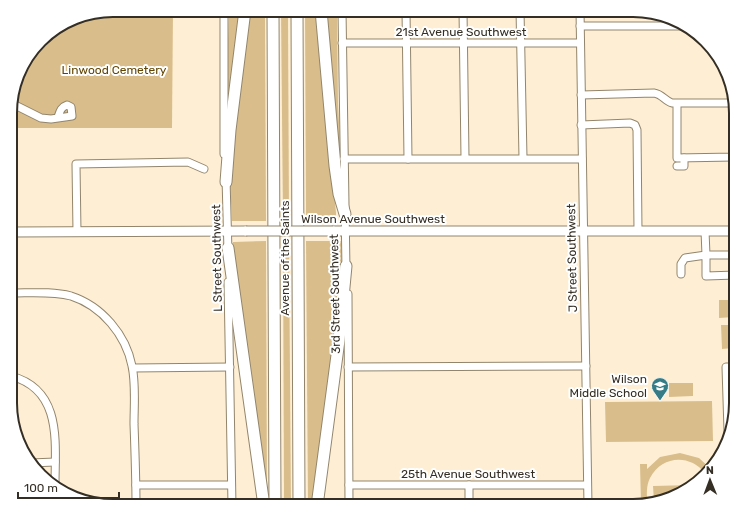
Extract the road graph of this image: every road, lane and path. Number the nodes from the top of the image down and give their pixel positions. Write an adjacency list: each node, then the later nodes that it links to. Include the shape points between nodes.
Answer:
1 (224, 17): 33 (street, L Street Southwest, via 223,121)
2 (244, 17): 33 (highway)
3 (273, 17): 68 (highway, Avenue of the Saints)
4 (297, 17): 69 (highway, Avenue of the Saints)
5 (322, 17): 34 (highway, via 335,166)
6 (342, 17): 13 (street, 3rd Street Southwest)
7 (406, 17): 14 (street)
8 (463, 17): 15 (street)
9 (520, 17): 16 (street)
10 (580, 17): 11 (street, J Street Southwest)
11 (580, 26): 12 (street); 17 (street, J Street Southwest)
12 (673, 26)
13 (342, 43): 14 (street, 21st Avenue Southwest); 29 (street, 3rd Street Southwest)
14 (407, 43): 15 (street, 21st Avenue Southwest); 30 (street)
15 (464, 43): 16 (street, 21st Avenue Southwest); 25 (street)
16 (520, 43): 17 (street, 21st Avenue Southwest); 26 (street)
17 (580, 43): 18 (street, J Street Southwest)
18 (581, 95): 20 (street, via 654,93 661,95 668,102); 23 (street, J Street Southwest)
19 (728, 103): 20 (street)
20 (677, 104): 28 (street, via 677,158)
21 (18, 106): 22 (street, via 41,118)
22 (58, 117)
23 (581, 125): 27 (street, J Street Southwest); 38 (street, via 635,125)
24 (729, 157): 28 (street)
25 (465, 158): 26 (street); 30 (street)
26 (523, 158): 27 (street)
27 (582, 158): 37 (street, J Street Southwest)
28 (684, 158): 31 (street, via 684,166)
29 (344, 159): 30 (street); 34 (street, 3rd Street Southwest)
30 (408, 159)
31 (677, 166)
32 (204, 169): 42 (street, via 188,162 76,164)
33 (226, 182): 35 (street, L Street Southwest)
34 (345, 214): 36 (street, 3rd Street Southwest)
35 (227, 231): 36 (main road, Wilson Avenue Southwest, bridge); 42 (main road, Wilson Avenue Southwest); 43 (street, L Street Southwest)
36 (345, 231): 37 (main road, Wilson Avenue Southwest); 46 (street, 3rd Street Southwest)
37 (582, 231): 38 (main road, Wilson Avenue Southwest); 50 (street, J Street Southwest)
38 (638, 231): 39 (main road, Wilson Avenue Southwest)
39 (705, 231): 40 (main road, Wilson Avenue Southwest); 45 (street)
40 (729, 231)
41 (17, 232): 42 (main road, Wilson Avenue Southwest)
42 (77, 232)
43 (228, 248): 51 (street, L Street Southwest); 67 (highway)
44 (729, 255): 45 (street)
45 (706, 256): 47 (street, via 685,258 681,264); 48 (street, via 706,276)
46 (346, 266): 52 (street, 3rd Street Southwest); 70 (highway, via 340,340)
47 (681, 274)
48 (729, 275)
49 (17, 293): 54 (street, via 71,296 88,304 113,325)
50 (586, 366): 52 (street); 64 (street, J Street Southwest)
51 (230, 367): 54 (street); 61 (street, L Street Southwest)
52 (348, 367): 62 (street, 3rd Street Southwest)
53 (729, 367): 56 (street, via 726,367)
54 (133, 368): 60 (street)
55 (17, 378): 57 (street, via 35,386 47,401 52,415)
56 (728, 418)
57 (55, 462): 58 (street); 59 (street)
58 (38, 463)
59 (55, 479)
60 (136, 485): 61 (street); 65 (street)
61 (231, 485): 66 (street, L Street Southwest)
62 (349, 485): 63 (street, 25th Avenue Southwest); 71 (street, 3rd Street Southwest)
63 (469, 485): 64 (street, 25th Avenue Southwest); 72 (street)
64 (587, 485): 73 (street, J Street Southwest)
65 (136, 499)
66 (232, 499)
67 (263, 499)
68 (275, 499)
69 (299, 499)
70 (318, 499)
71 (349, 499)
72 (469, 499)
73 (588, 499)

